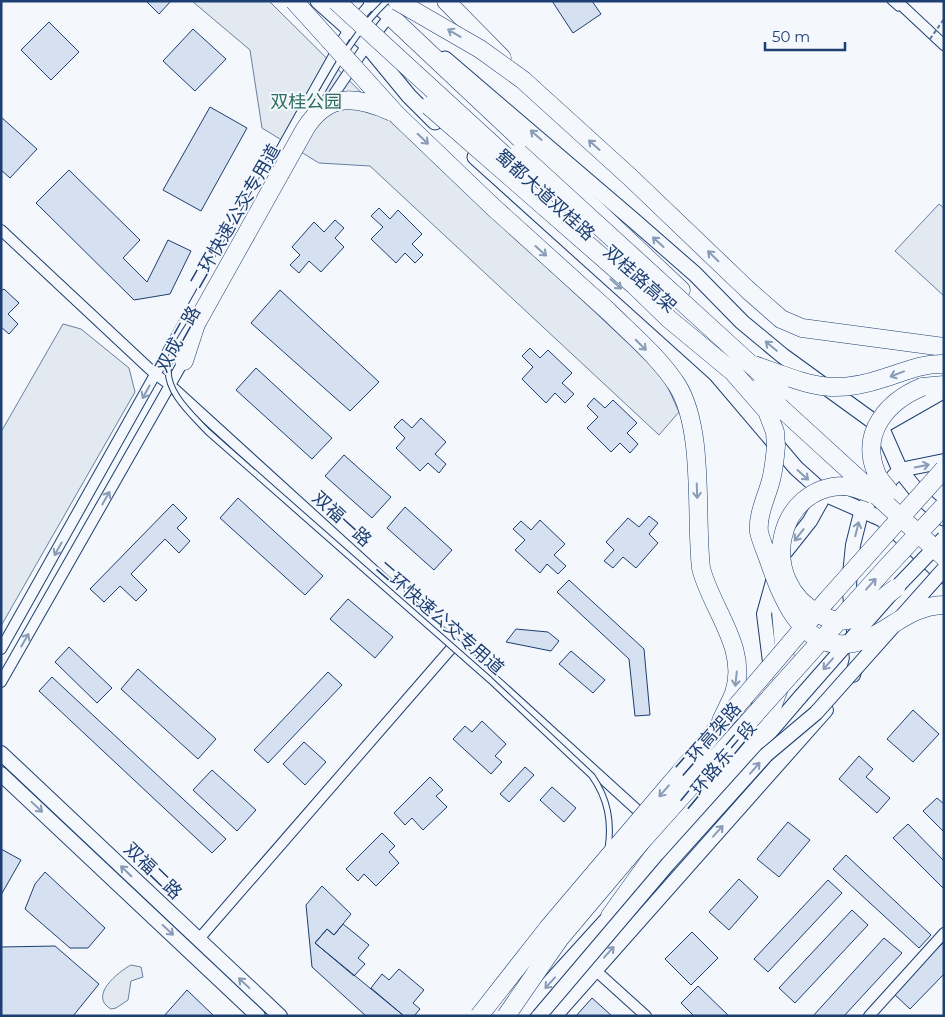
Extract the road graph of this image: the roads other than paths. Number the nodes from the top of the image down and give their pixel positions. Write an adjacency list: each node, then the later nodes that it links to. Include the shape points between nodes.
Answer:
1 (294, 1): 17 (highway, bridge)
2 (318, 1): 11 (main road, 蜀都大道双桂路)
3 (336, 1): 24 (highway, 双桂路高架, bridge)
4 (353, 1): 24 (highway, 双桂路高架, bridge)
5 (372, 1): 10 (main road); 11 (street, 双成二路)
6 (402, 1): 10 (street, 双成二路)
7 (446, 1): 15 (highway, bridge)
8 (890, 1): 14 (lane)
9 (897, 1): 13 (street)
10 (391, 6): 12 (street, 双成二路); 15 (highway, one-way to 10, bridge, via 480,49); 21 (main road, one-way to 10); 24 (highway, bridge, via 465,85 710,317); 56 (lane, 二环快速公交专用道, bridge, via 361,30 339,60 172,355 168,372 170,382 183,405 208,432 490,680 592,776 603,792 610,831 603,866)
11 (349, 29): 12 (main road, 蜀都大道双桂路); 25 (street, 双成二路)
12 (367, 45): 16 (main road); 22 (street, 双成二路, via 335,90); 30 (main road, 蜀都大道双桂路, one-way to 30, via 409,96 436,122 716,374)
13 (944, 45)
14 (944, 51)
15 (523, 80): 20 (highway, one-way to 15, bridge, via 802,328 781,319)
16 (429, 106): 19 (highway, bridge, via 634,285)
17 (398, 115): 22 (highway, bridge, via 362,100 327,106 317,112 196,324); 52 (highway, one-way to 52, bridge, via 607,310 666,369 678,387 687,409 694,445 703,578 728,631 737,664 734,692)
18 (1, 230): 25 (street, 双福一路)
19 (669, 320): 24 (highway, bridge); 31 (highway, bridge, via 733,372)
20 (944, 347)
21 (788, 360): 29 (main road); 32 (main road)
22 (184, 361): 26 (street, 双成二路)
23 (944, 364): 24 (highway, one-way to 24, bridge, via 933,363 851,387 826,389)
24 (742, 367): 29 (highway); 37 (highway, 双桂路高架, bridge)
25 (155, 374): 26 (street, 双福一路); 50 (street, 双成二路, one-way to 50)
26 (170, 385): 49 (street, 双福一路); 51 (street, 双成二路, one-way to 26)
27 (944, 385): 37 (highway, bridge, via 922,387 905,394 892,404 873,431 872,451)
28 (944, 391): 32 (main road)
29 (756, 392): 30 (main road); 31 (highway, bridge)
30 (744, 405): 36 (main road, 蜀都大道双桂路, one-way to 36, via 796,468)
31 (767, 411): 45 (highway, bridge, via 775,432 776,446 759,531)
32 (881, 427): 35 (main road)
33 (944, 461): 35 (main road, one-way to 33)
34 (944, 469): 52 (highway, 二环高架路, bridge)
35 (900, 470): 39 (main road); 40 (main road, via 923,499)
36 (825, 494): 39 (main road, 蜀都大道双桂路); 55 (main road, one-way to 55, via 810,521 779,560 764,614 770,662 757,715)
37 (883, 494): 41 (highway, 双桂路高架, bridge); 42 (highway, 双桂路高架, bridge); 46 (highway, bridge, via 846,486 819,492 796,508 782,542 782,569 788,587 810,610 841,621 853,618)
38 (944, 506): 68 (highway, 二环高架路, one-way to 38, bridge, via 560,938 647,835)
39 (862, 509): 44 (main road, 蜀都大道双桂路, via 882,520); 63 (main road, one-way to 39, via 852,681 857,659 849,584 853,545)
40 (944, 518)
41 (944, 540): 46 (main road, 二环路东三段, bridge)
42 (944, 557)
43 (944, 569): 48 (main road, 二环路东三段, bridge)
44 (944, 576)
45 (778, 588): 48 (highway, bridge, via 803,627 819,638 833,642 846,644 872,638); 58 (highway, bridge, via 786,670 770,713 651,859)
46 (896, 588): 58 (main road, 二环路东三段, one-way to 58, bridge)
47 (944, 605): 48 (highway, bridge, via 930,605)
48 (897, 620): 70 (main road, 二环路东三段, one-way to 48, bridge, via 766,755 816,713)
49 (455, 644): 55 (street, 双福一路); 60 (street)
50 (1, 649)
51 (1, 682)
52 (718, 727): 66 (highway, 二环高架路, one-way to 66, bridge, via 554,920)
53 (1, 753): 60 (main road, 双福二路, one-way to 53)
54 (1, 774): 64 (main road, 双福二路, one-way to 64)
55 (661, 832): 67 (main road)
56 (595, 883)
57 (589, 894): 61 (lane)
58 (610, 916): 69 (main road, 二环路东三段, one-way to 69)
59 (944, 933): 73 (street)
60 (198, 940): 65 (main road, 双福二路, one-way to 60)
61 (546, 946)
62 (539, 954): 67 (lane)
63 (594, 969): 71 (main road); 72 (street)
64 (258, 1016)
65 (280, 1016)
66 (479, 1016)
67 (490, 1016)
68 (506, 1016)
69 (519, 1016)
70 (539, 1016)
71 (555, 1016)
72 (646, 1016)
73 (869, 1016)

